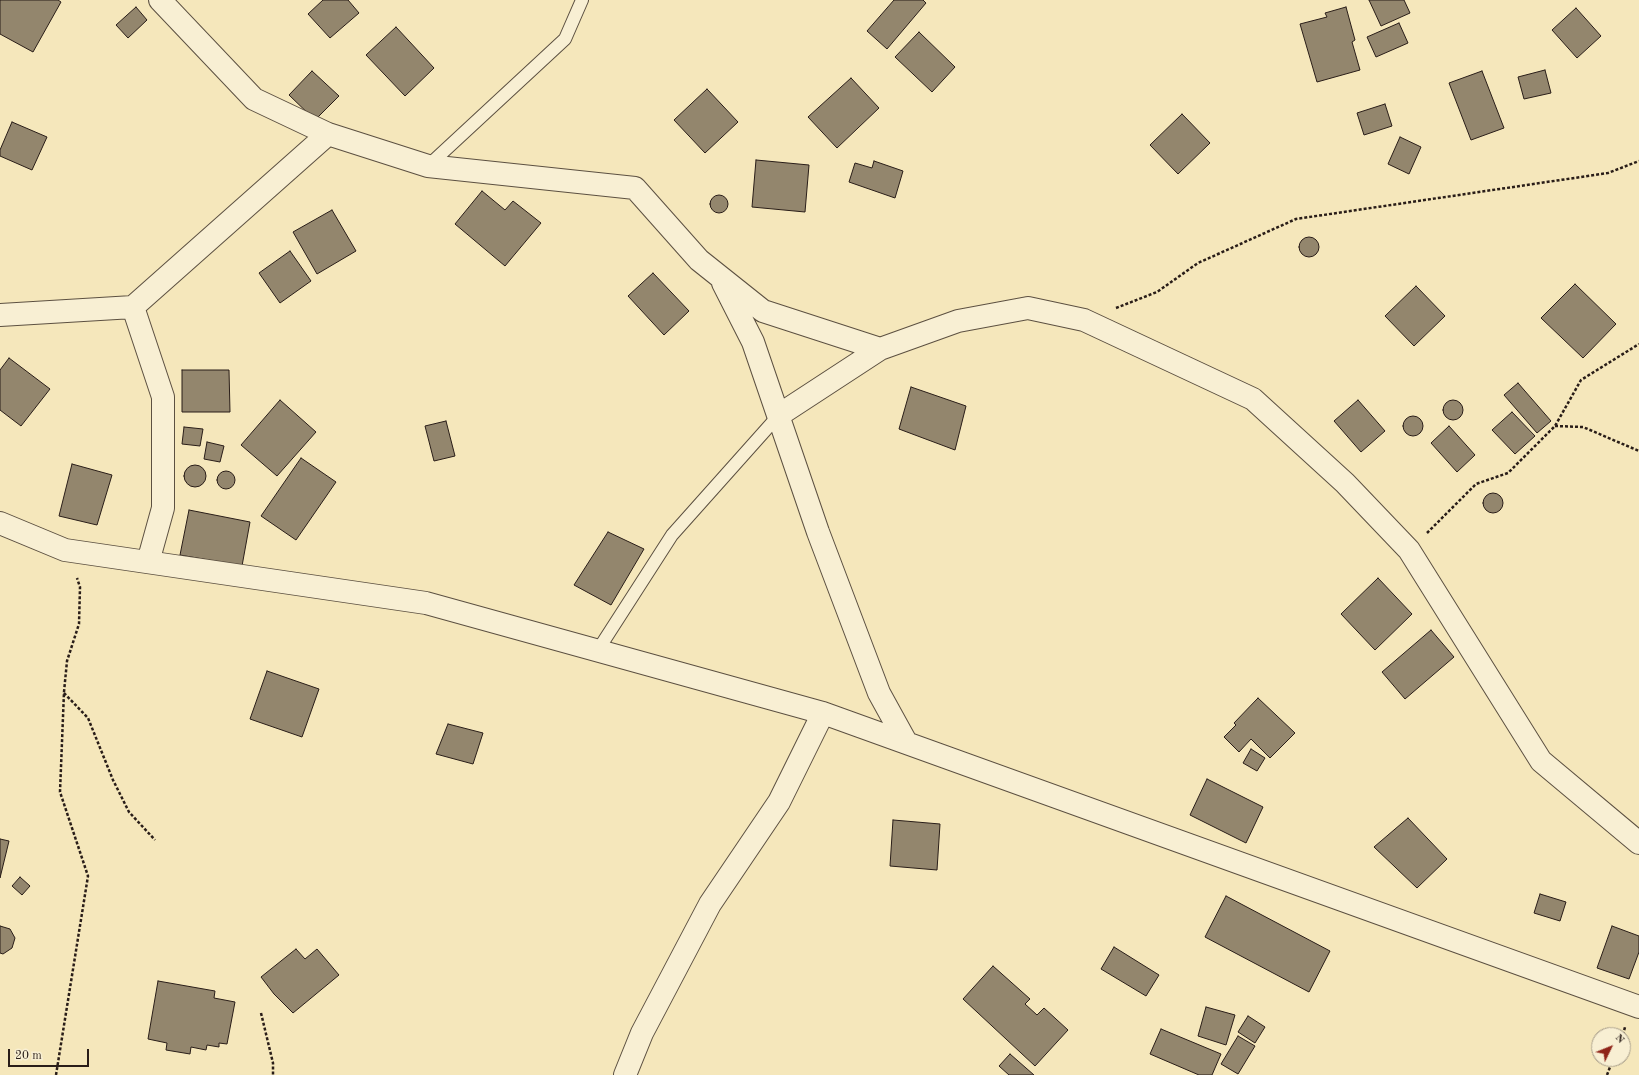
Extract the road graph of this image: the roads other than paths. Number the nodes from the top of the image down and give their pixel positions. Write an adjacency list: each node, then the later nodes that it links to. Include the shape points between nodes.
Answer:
1 (160, 0): 3 (street, via 254,99)
2 (582, 0): 4 (lane, via 565,39)
3 (328, 134): 4 (street); 6 (street)
4 (428, 166): 5 (street, via 635,188 700,260)
5 (720, 276): 8 (street, via 763,311); 9 (street, via 753,342)
6 (133, 307): 7 (street); 11 (street, via 163,397 163,508)
7 (0, 315)
8 (880, 349): 9 (street); 15 (street, via 958,321 1028,308 1084,320 1253,399 1345,483 1409,550 1541,761)
9 (778, 415): 12 (lane, via 672,535); 14 (street, via 818,532 879,693)
10 (0, 523): 11 (street, via 65,550)
11 (148, 562): 12 (street, via 426,603)
12 (598, 650): 13 (street)
13 (823, 713): 14 (street); 17 (street, via 779,802 710,904 642,1032)
14 (906, 742): 16 (street)
15 (1639, 844)
16 (1639, 1007)
17 (625, 1075)

